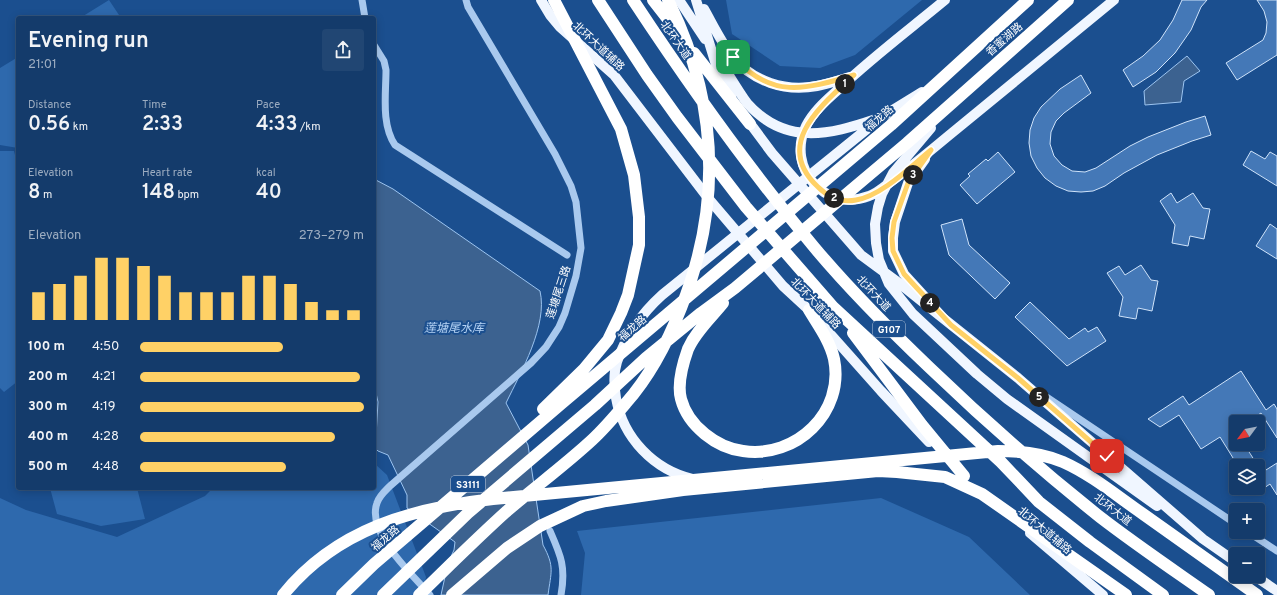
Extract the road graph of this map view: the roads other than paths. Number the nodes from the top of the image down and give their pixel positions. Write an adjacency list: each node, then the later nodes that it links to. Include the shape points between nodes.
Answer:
1 (362, 0): 17 (street)
2 (466, 0): 48 (street, 莲塘尾三路, via 564,170 576,202 581,248 565,313 546,347 397,480 382,494 376,504 376,523 382,536)
3 (541, 0): 30 (main road, 北环大道辅路, via 560,27 614,76 708,198 783,286)
4 (554, 0): 33 (highway, via 620,129 634,176 639,217 639,245 621,313 608,340)
5 (598, 0): 29 (highway, G107, via 647,76 700,147 746,207)
6 (633, 0): 54 (highway, 北环大道 / G107, via 761,180 814,248 890,330 1001,434 1058,482 1132,541)
7 (653, 0): 24 (highway)
8 (668, 0): 47 (highway, via 680,24 700,85 708,128 710,169 708,209 701,244 689,288 672,330 649,372 627,402 593,439 507,511)
9 (679, 0): 23 (main road, via 747,102 777,125 792,131 818,134)
10 (697, 0): 21 (main road, via 733,57 751,74 762,80 775,86 804,88); 24 (main road, via 718,68)
11 (945, 0): 21 (main road)
12 (1019, 0): 19 (main road)
13 (1028, 0): 19 (highway, 香蜜湖路)
14 (1068, 0): 18 (highway, 香蜜湖路)
15 (1076, 0): 18 (main road)
16 (1114, 0): 26 (main road)
17 (365, 16)
18 (1048, 18): 25 (highway, 香蜜湖路, via 958,98)
19 (977, 47): 22 (highway, 香蜜湖路)
20 (376, 48): 27 (street, via 386,70 387,127 395,145)
21 (854, 75): 26 (main road, via 822,104 812,116 802,137 800,156 803,167 824,193 845,201 871,195)
22 (940, 81): 23 (highway, 福龙路)
23 (887, 120): 33 (highway, 福龙路 / S3111, via 654,327 589,381); 35 (main road, via 706,258 648,308 628,335 617,363 614,384 623,422 642,450 665,469)
24 (750, 124): 31 (main road, via 861,255 899,282)
25 (908, 147): 28 (highway, S3111); 38 (main road, via 882,194 875,224 879,260 889,284 913,314 977,374)
26 (931, 150): 31 (main road, via 908,183 894,222 893,251 904,274)
27 (567, 255)
28 (735, 288): 30 (highway, via 704,324 689,348 680,383 681,399 688,415 708,437 725,446 743,451 774,450 787,446 818,424 826,412 836,379 834,359 827,340); 44 (highway, S3111, via 646,358 468,513)
29 (833, 307): 34 (highway); 53 (highway, G107, via 985,447 1039,502)
30 (809, 310): 34 (main road, 北环大道辅路, via 881,391)
31 (951, 325): 32 (main road)
32 (1018, 378): 36 (street); 38 (main road)
33 (558, 401): 46 (highway, 福龙路 / S3111, via 499,457 374,564)
34 (964, 476): 51 (main road, 北环大道辅路)
35 (727, 486): 49 (highway, via 583,506 540,526 507,548); 52 (highway, via 878,471 944,477 982,494)
36 (1229, 519)
37 (550, 531): 50 (street, via 562,556 564,572)
38 (1203, 539): 41 (main road)
39 (1259, 539): 40 (street)
40 (1277, 551)
41 (1229, 557)
42 (1265, 583): 43 (main road)
43 (1277, 591)
44 (386, 592)
45 (283, 595): 55 (highway, via 321,558 351,538 393,519 430,508 470,501 1019,451 1063,462 1080,471)
46 (342, 595)
47 (419, 595)
48 (430, 595)
49 (452, 595)
50 (561, 595)
51 (1103, 595)
52 (1126, 595)
53 (1164, 595)
54 (1209, 595)
55 (1257, 595)

